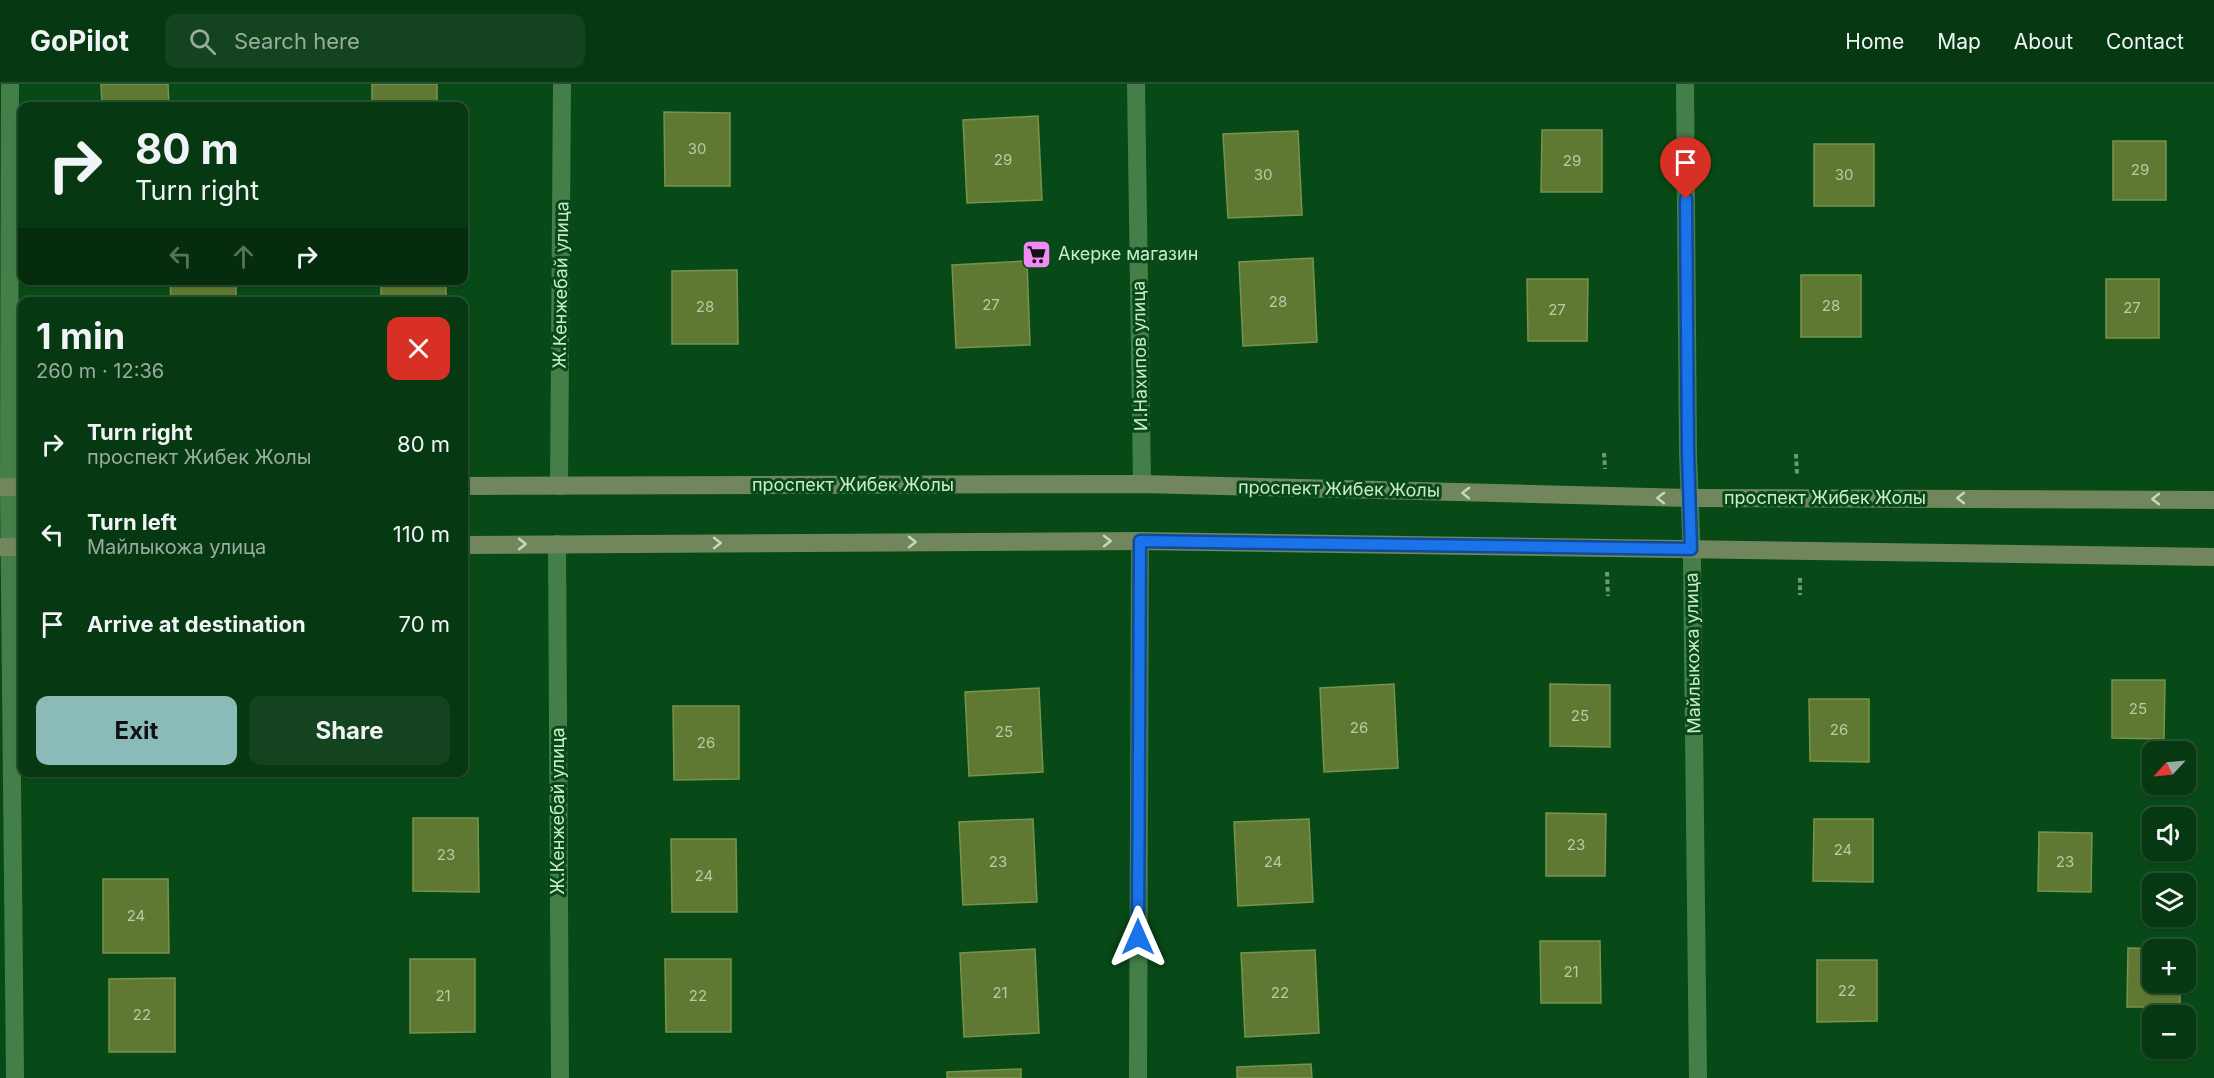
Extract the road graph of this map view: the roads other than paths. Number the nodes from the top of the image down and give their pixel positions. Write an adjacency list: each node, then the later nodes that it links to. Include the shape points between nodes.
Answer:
1 (10, 84): 8 (street)
2 (562, 84): 7 (street, Ж.Кенжебай улица)
3 (1136, 84): 5 (street, И.Нахипов улица)
4 (1685, 84): 9 (street, Майлыкожа улица)
5 (1142, 484): 7 (street, проспект Жибек Жолы); 9 (street, проспект Жибек Жолы, one-way to 5)
6 (468, 486): 7 (street, проспект Жибек Жолы)
7 (559, 486)
8 (11, 487): 14 (street)
9 (1689, 498): 10 (street, проспект Жибек Жолы, one-way to 9); 15 (street, Майлыкожа улица)
10 (2214, 500)
11 (1140, 541): 13 (street, one-way to 11); 15 (street); 19 (street)
12 (468, 544): 13 (street, one-way to 13)
13 (557, 544): 18 (street, Ж.Кенжебай улица)
14 (11, 547): 17 (street)
15 (1691, 549): 16 (street); 20 (street, Майлыкожа улица)
16 (2214, 557)
17 (15, 1078)
18 (560, 1078)
19 (1138, 1078)
20 (1698, 1078)

